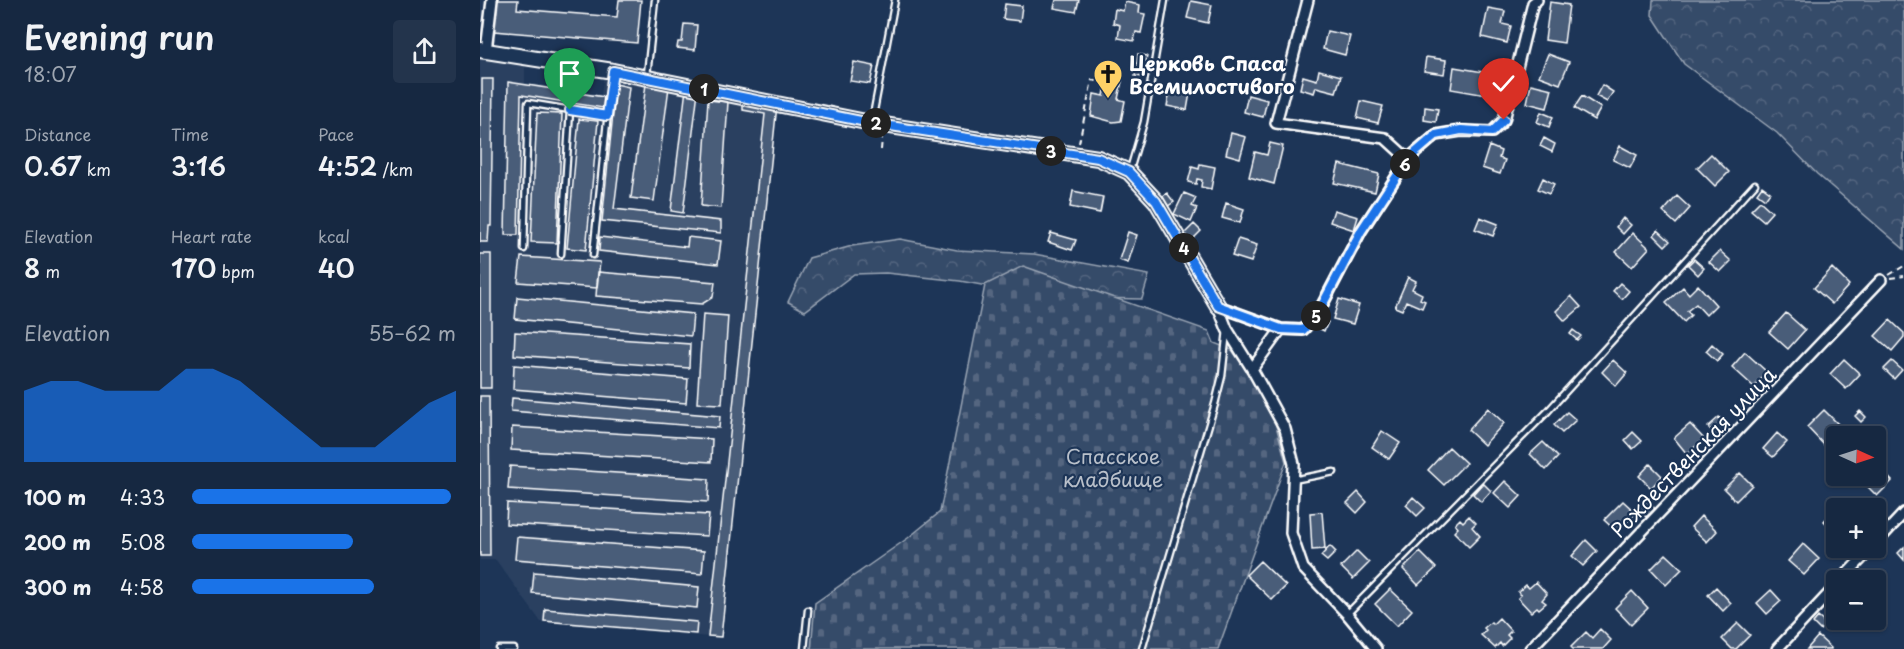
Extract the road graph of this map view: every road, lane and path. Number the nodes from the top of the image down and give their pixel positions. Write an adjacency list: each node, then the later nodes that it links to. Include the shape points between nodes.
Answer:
1 (492, 0): 7 (street)
2 (655, 0): 9 (lane)
3 (895, 0): 13 (lane)
4 (1165, 0): 16 (lane, via 1144,122)
5 (1308, 0): 15 (street, via 1276,123 1385,138)
6 (1537, 0): 15 (street, via 1533,3 1504,120 1492,132 1461,130 1436,135)
7 (483, 50): 8 (street)
8 (613, 71): 9 (street); 12 (lane)
9 (646, 78): 13 (street)
10 (1106, 83): 14 (path, via 1092,80)
11 (570, 110): 12 (lane); 18 (lane, via 528,104); 19 (lane)
12 (607, 116): 20 (lane)
13 (871, 123): 14 (street)
14 (1077, 155): 16 (street, via 1098,158)
15 (1408, 159): 26 (street, via 1361,231 1317,315 1303,330)
16 (1129, 172): 24 (street, via 1156,201)
17 (1755, 184): 36 (lane, via 1548,411)
18 (524, 249)
19 (561, 254)
20 (593, 255)
21 (1904, 266): 23 (path)
22 (1904, 276): 23 (path)
23 (1881, 280): 42 (street, Рождественская улица)
24 (1218, 306): 25 (street); 26 (street)
25 (1227, 329): 27 (street); 40 (lane, via 1215,404)
26 (1281, 329): 27 (street)
27 (1252, 369): 29 (street, via 1285,429 1294,464)
28 (1334, 472): 29 (lane)
29 (1293, 480): 36 (street, via 1291,533 1303,568)
30 (1904, 513): 31 (street)
31 (1886, 533)
32 (1862, 558): 33 (street)
33 (1851, 570)
34 (1826, 597): 43 (street)
35 (808, 610): 39 (lane)
36 (1347, 614): 41 (street)
37 (499, 649): 38 (lane)
38 (514, 649)
39 (804, 649)
40 (1142, 649)
41 (1376, 649)
42 (1530, 649)
43 (1777, 649)

